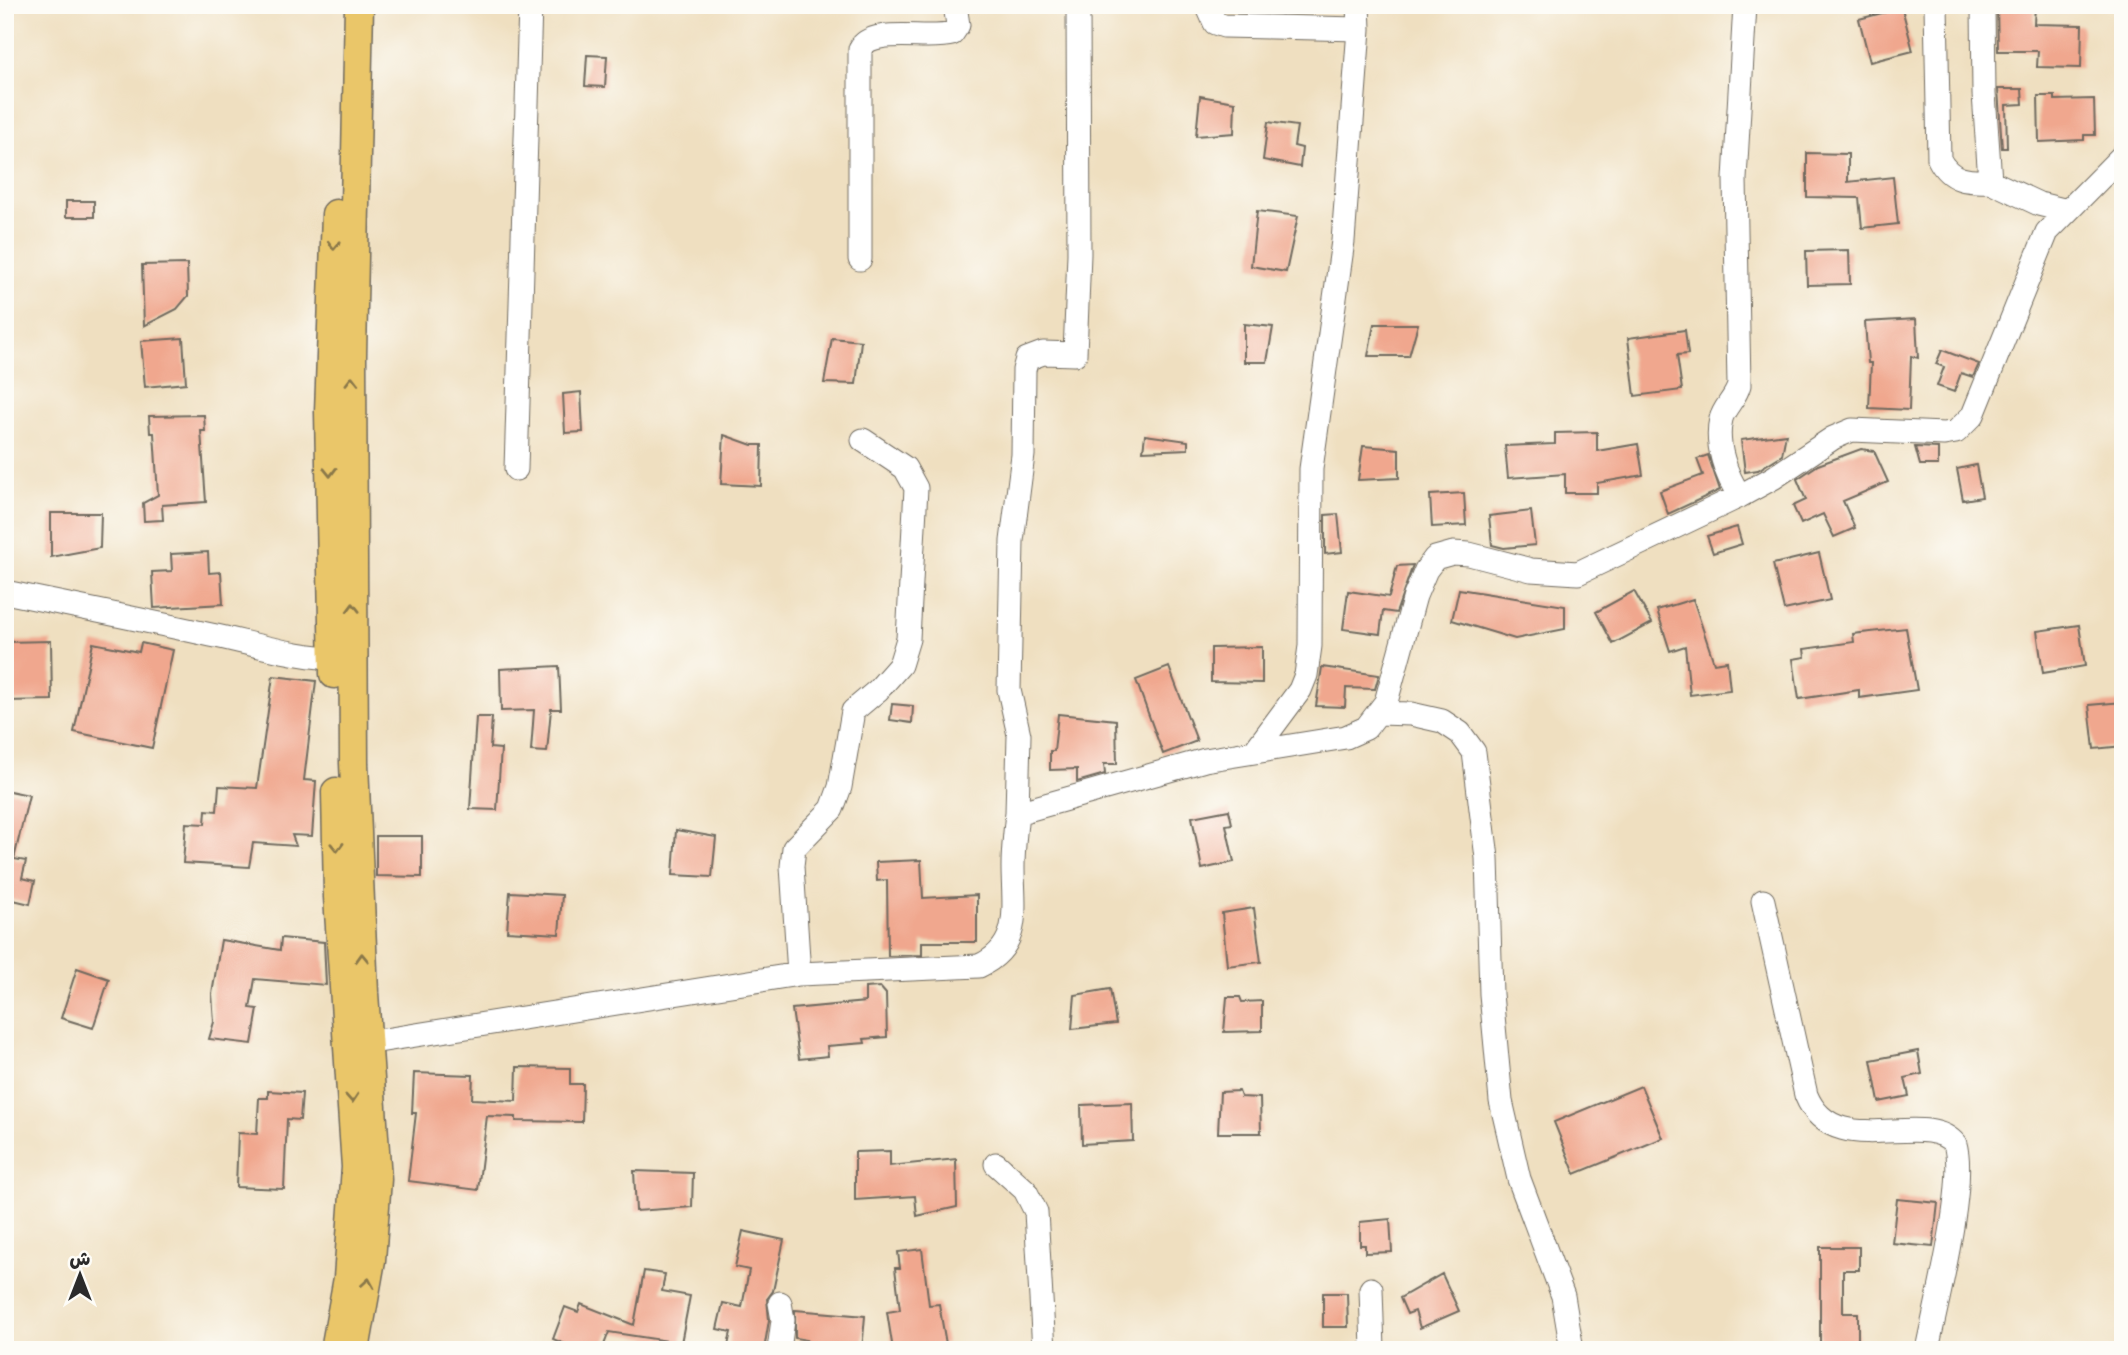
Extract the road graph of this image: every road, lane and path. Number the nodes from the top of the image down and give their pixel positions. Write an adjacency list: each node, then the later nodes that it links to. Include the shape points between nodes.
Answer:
1 (339, 5): 20 (main road, one-way to 20, via 329,412)
2 (359, 5): 20 (main road, one-way to 2)
3 (530, 5): 17 (street)
4 (955, 5): 15 (street, via 958,25 952,34 874,36 860,49)
5 (1078, 5): 23 (street, via 1075,354 1033,355 1024,370 1023,455 1012,541 1009,690 1019,735)
6 (1206, 5): 11 (street, via 1215,23 1224,26)
7 (1357, 5): 11 (street)
8 (1745, 5): 18 (street, via 1735,179 1739,385 1721,419 1726,474)
9 (1936, 5): 13 (street, via 1939,159 1959,179)
10 (1983, 5): 13 (street)
11 (1359, 29): 22 (street, via 1343,241 1311,469 1306,675)
12 (2123, 155): 14 (street)
13 (1990, 181): 14 (street, via 2039,204)
14 (2067, 211): 18 (street, via 2047,232 1966,424 1944,434 1852,430)
15 (860, 259)
16 (863, 440): 25 (street, via 905,468 916,488 908,639 895,673 853,711 832,808 794,848)
17 (516, 469)
18 (1740, 496): 21 (street, via 1578,573 1531,570 1469,554 1435,558 1415,596)
19 (5, 592): 20 (street)
20 (343, 658): 26 (main road, via 354,763)
21 (1379, 713): 22 (street, via 1366,728 1346,737); 35 (street, via 1442,721 1460,733 1474,752 1487,858 1491,994 1501,1101 1519,1179 1563,1296)
22 (1254, 752): 23 (street, via 1205,760)
23 (1017, 813): 25 (street, via 1011,933 996,958 979,965)
24 (1763, 901): 36 (street, via 1806,1095 1815,1113 1833,1127 1938,1133 1955,1144 1958,1165 1952,1219)
25 (799, 974): 26 (street)
26 (358, 1044): 30 (main road, one-way to 30, via 348,1278); 31 (main road, one-way to 26, via 371,1261 377,1179)
27 (996, 1164): 33 (street, via 1025,1190 1037,1212)
28 (1371, 1289): 34 (street)
29 (780, 1303): 32 (street)
30 (335, 1350)
31 (355, 1350)
32 (779, 1350)
33 (1044, 1350)
34 (1373, 1350)
35 (1572, 1350)
36 (1927, 1350)

